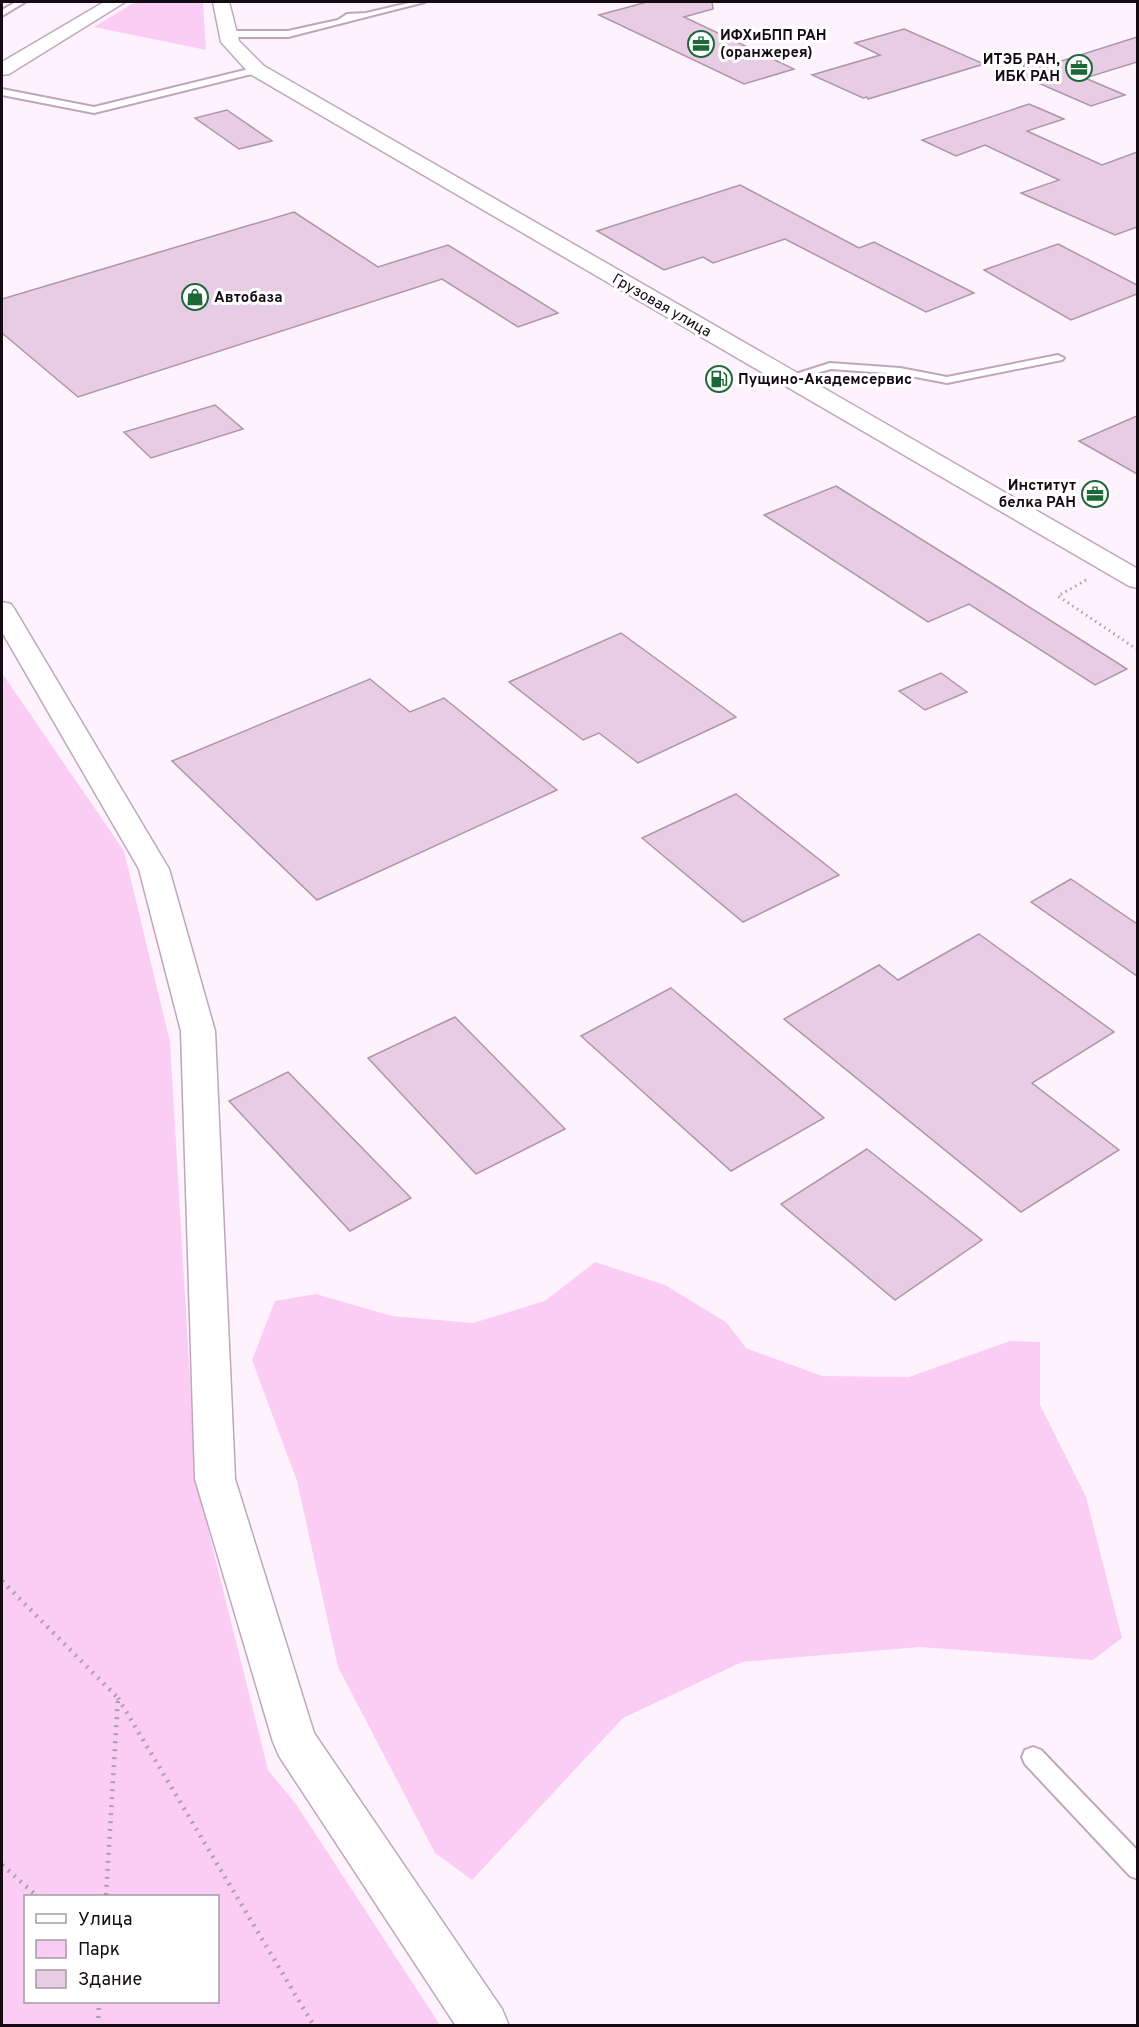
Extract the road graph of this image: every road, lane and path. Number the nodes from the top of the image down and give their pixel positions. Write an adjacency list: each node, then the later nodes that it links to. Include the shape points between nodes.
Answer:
1 (21, 2): 5 (lane)
2 (116, 2): 7 (street)
3 (221, 2): 6 (street, Грузовая улица)
4 (421, 2): 6 (lane, via 288,34)
5 (2, 13)
6 (228, 34): 8 (street, Грузовая улица, via 230,42)
7 (2, 70)
8 (257, 70): 9 (lane, via 94,111); 11 (street, Грузовая улица)
9 (2, 92)
10 (1058, 358): 11 (lane, via 947,380 900,371 830,366)
11 (789, 378): 12 (street, Грузовая улица)
12 (1113, 565): 13 (street, Грузовая улица); 15 (path, via 1058,596)
13 (1137, 580)
14 (2, 610): 26 (street, via 154,869 198,1031 215,1479 295,1742)
15 (1137, 650)
16 (2, 1581): 17 (path)
17 (118, 1698): 22 (path); 25 (path)
18 (1032, 1757): 20 (lane)
19 (2, 1865): 21 (path)
20 (1137, 1868)
21 (36, 1895)
22 (106, 1895)
23 (99, 2003): 24 (path)
24 (98, 2025)
25 (314, 2025)
26 (485, 2025)

